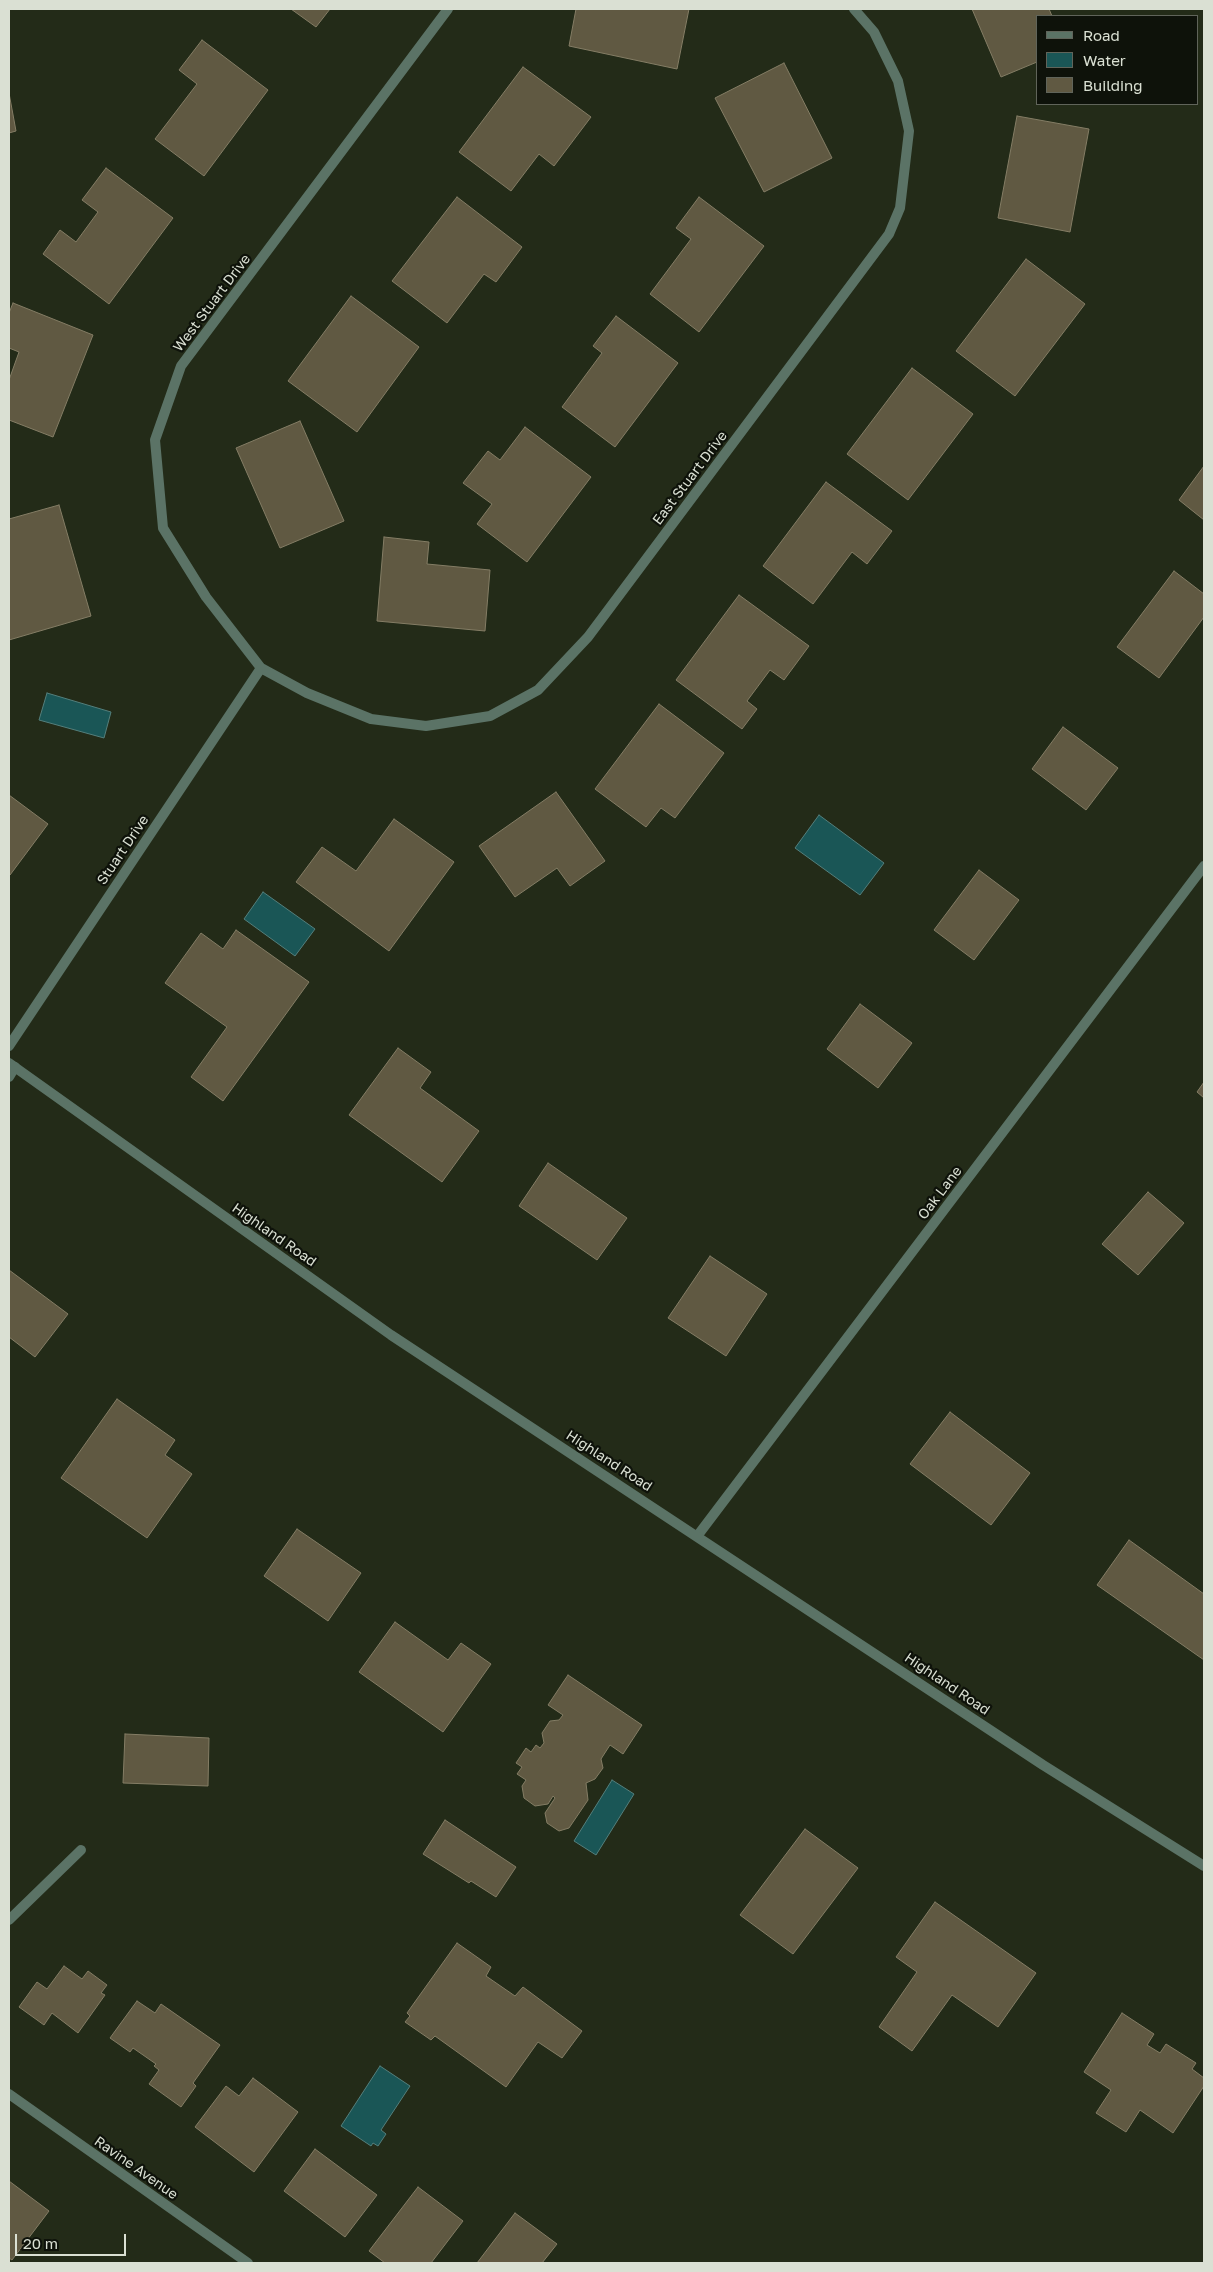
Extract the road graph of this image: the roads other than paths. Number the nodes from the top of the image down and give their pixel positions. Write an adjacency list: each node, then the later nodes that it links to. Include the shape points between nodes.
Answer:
1 (448, 9): 3 (street, West Stuart Drive, via 181,366 155,440 163,528 206,597)
2 (854, 9): 3 (street, East Stuart Drive, via 874,32 898,81 909,131 900,208 889,234 588,638 530,695 490,716 426,726 371,718 307,693)
3 (261, 668): 5 (street, Stuart Drive)
4 (1204, 866): 8 (street, Oak Lane)
5 (9, 1046)
6 (12, 1065): 7 (street); 8 (street, Highland Road, via 391,1335)
7 (9, 1076)
8 (698, 1535): 10 (street, Highland Road, via 1043,1765)
9 (81, 1850): 11 (street)
10 (1204, 1866)
11 (9, 1920)
12 (9, 2094): 13 (street, Ravine Avenue)
13 (248, 2263)

